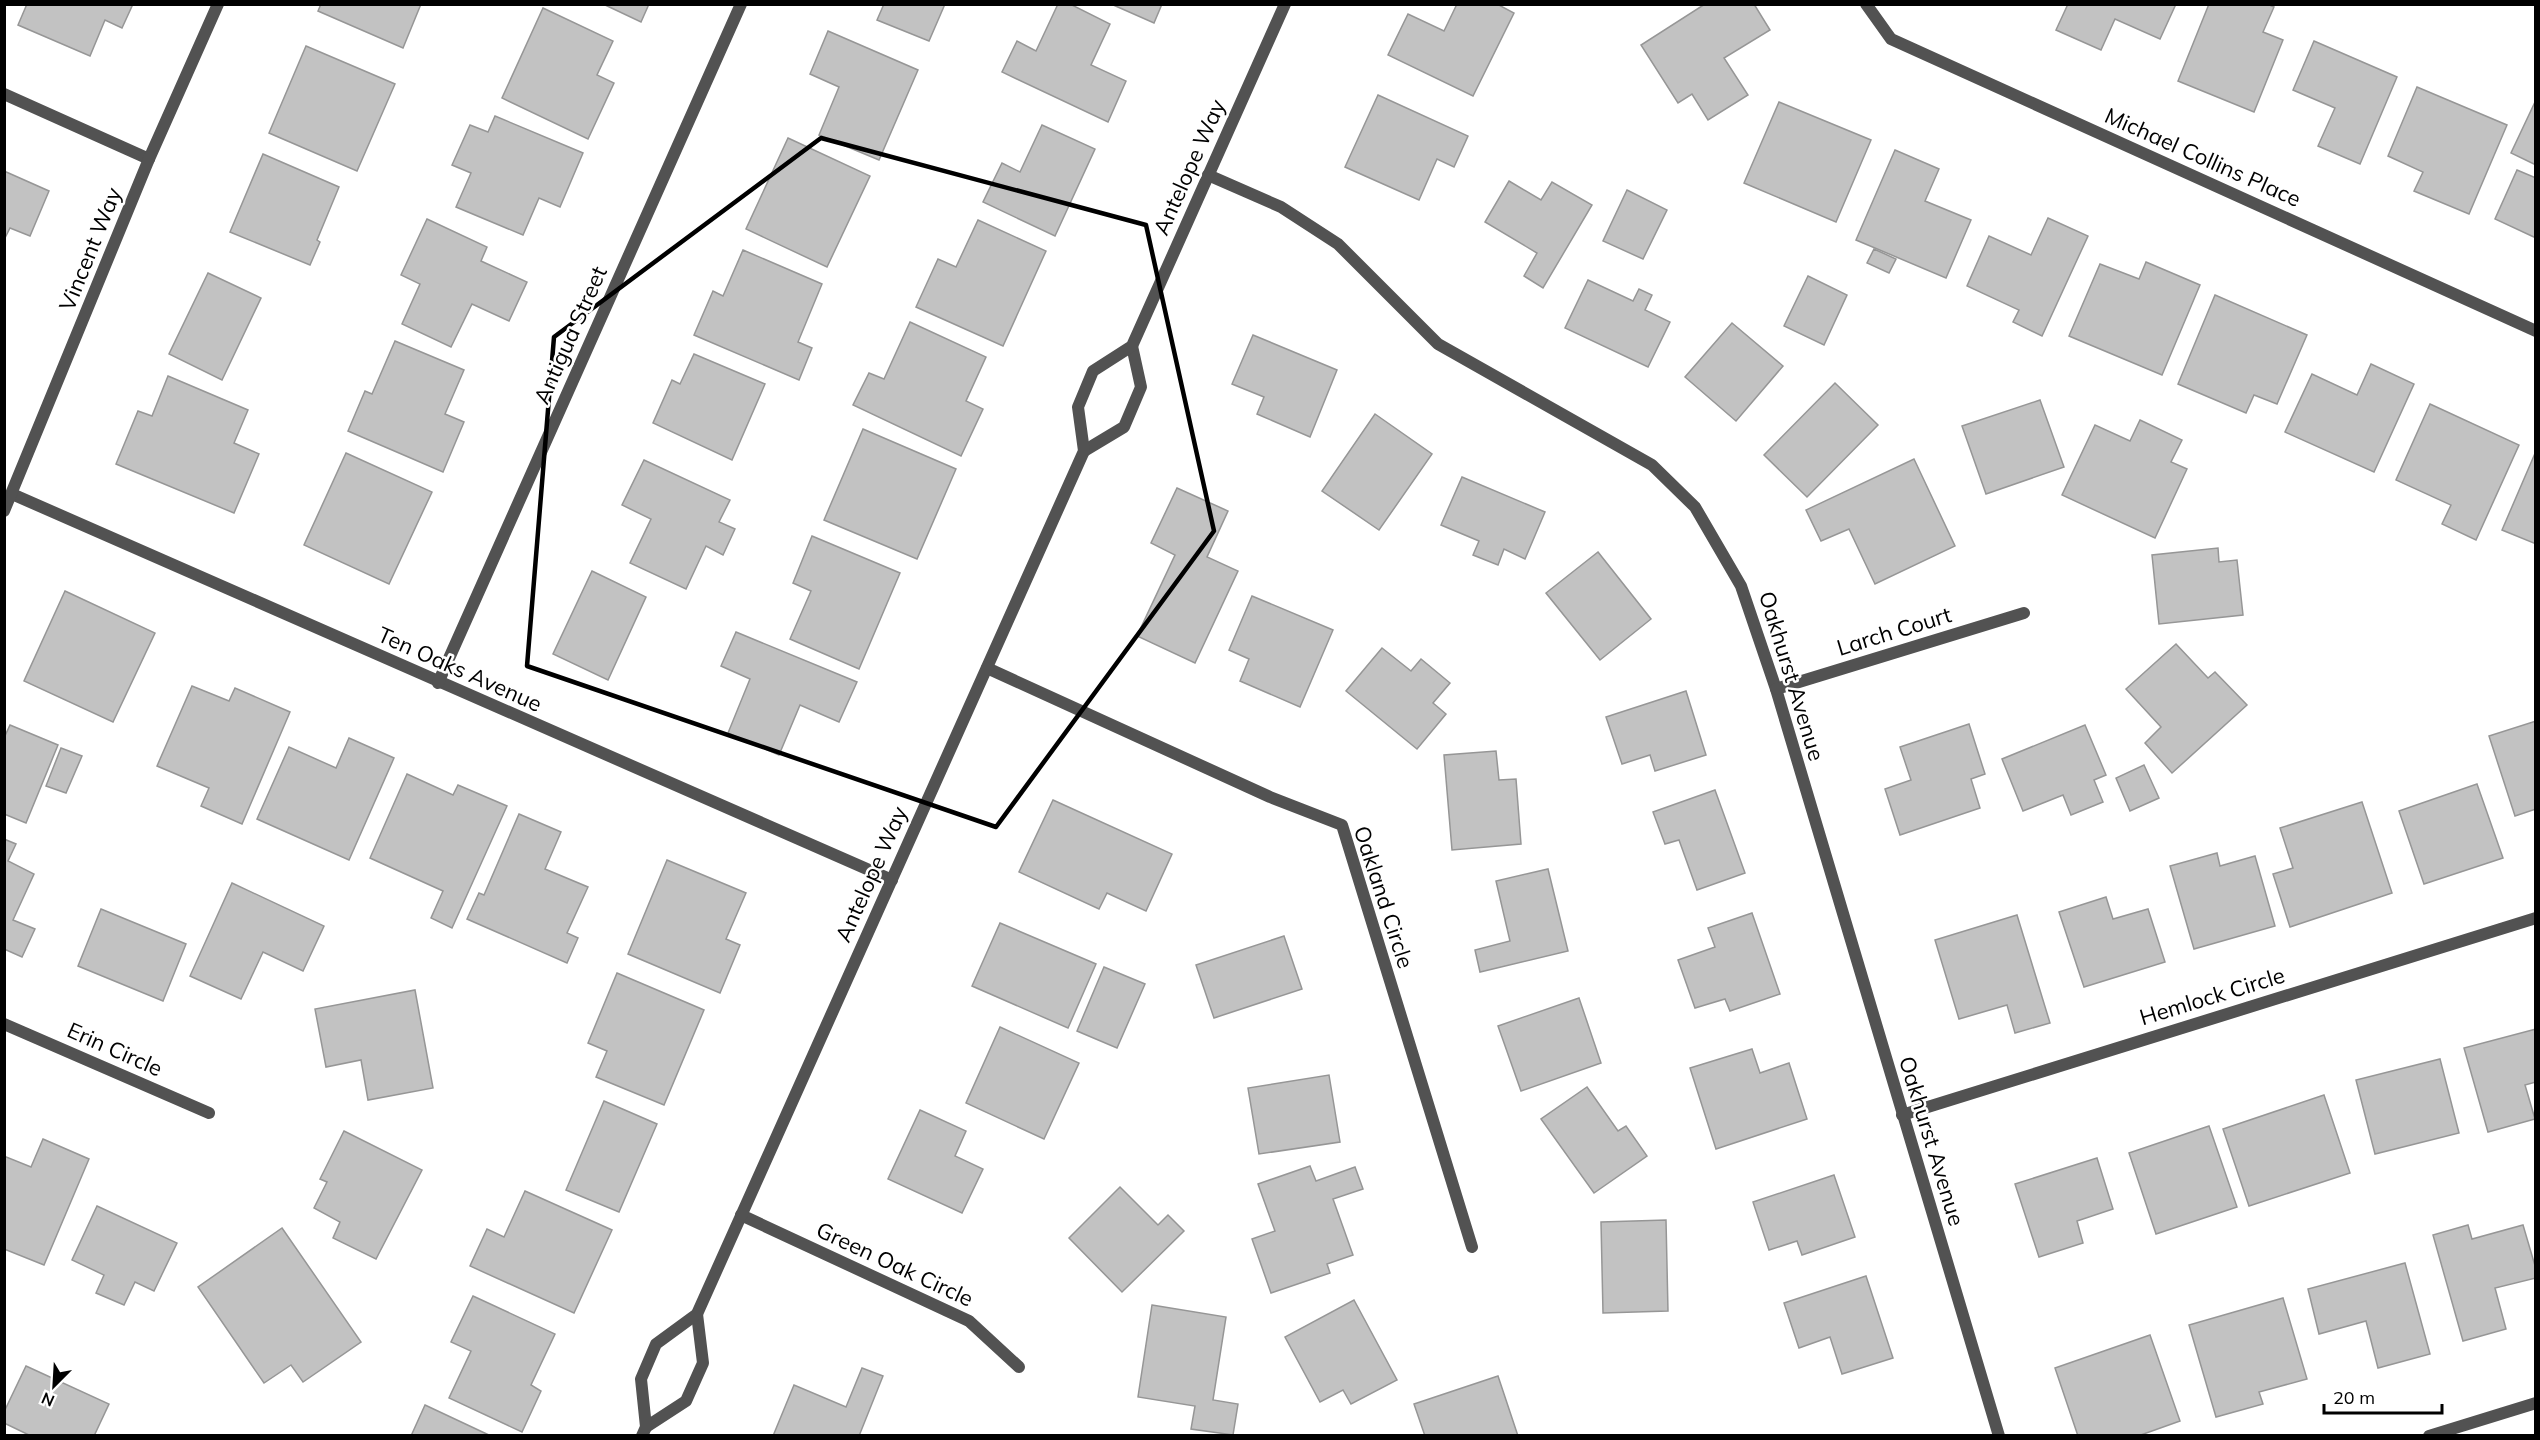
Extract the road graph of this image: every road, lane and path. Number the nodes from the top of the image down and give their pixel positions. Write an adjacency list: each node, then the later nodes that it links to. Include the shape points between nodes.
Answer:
1 (218, 4): 6 (street, Vincent Way)
2 (741, 4): 15 (street, Antigua Street)
3 (1285, 4): 7 (street, Antelope Way)
4 (1866, 4): 8 (street, Michael Collins Place, via 1891,39)
5 (4, 94): 6 (street)
6 (149, 159): 11 (street, Vincent Way)
7 (1208, 175): 9 (street, Antelope Way); 16 (street, Oakhurst Avenue, via 1281,207 1338,244 1438,344 1652,465 1695,507 1742,586)
8 (2535, 332)
9 (1132, 346): 10 (street, via 1093,370 1078,407); 10 (street, via 1141,387 1124,428)
10 (1084, 451): 14 (street, Antelope Way)
11 (12, 494): 12 (street, Vincent Way); 15 (street, Ten Oaks Avenue)
12 (4, 511)
13 (2024, 613): 16 (street, Larch Court)
14 (987, 668): 17 (street, Antelope Way); 23 (street, Oakland Circle, via 1270,797 1342,825)
15 (438, 683): 17 (street, Ten Oaks Avenue)
16 (1776, 689): 21 (street, Oakhurst Avenue)
17 (892, 880): 22 (street, Antelope Way)
18 (2535, 918): 21 (street, Hemlock Circle)
19 (4, 1024): 20 (street, Erin Circle)
20 (209, 1113)
21 (1902, 1115): 28 (street, Oakhurst Avenue)
22 (741, 1215): 24 (street, Antelope Way); 25 (street, Green Oak Circle, via 969,1321)
23 (1472, 1247)
24 (697, 1314): 27 (street, Antelope Way, via 652,1352 641,1379); 27 (street, Antelope Way, via 703,1363 686,1401)
25 (1019, 1367)
26 (2535, 1403): 29 (street)
27 (644, 1431)
28 (1999, 1436)
29 (2429, 1436)

